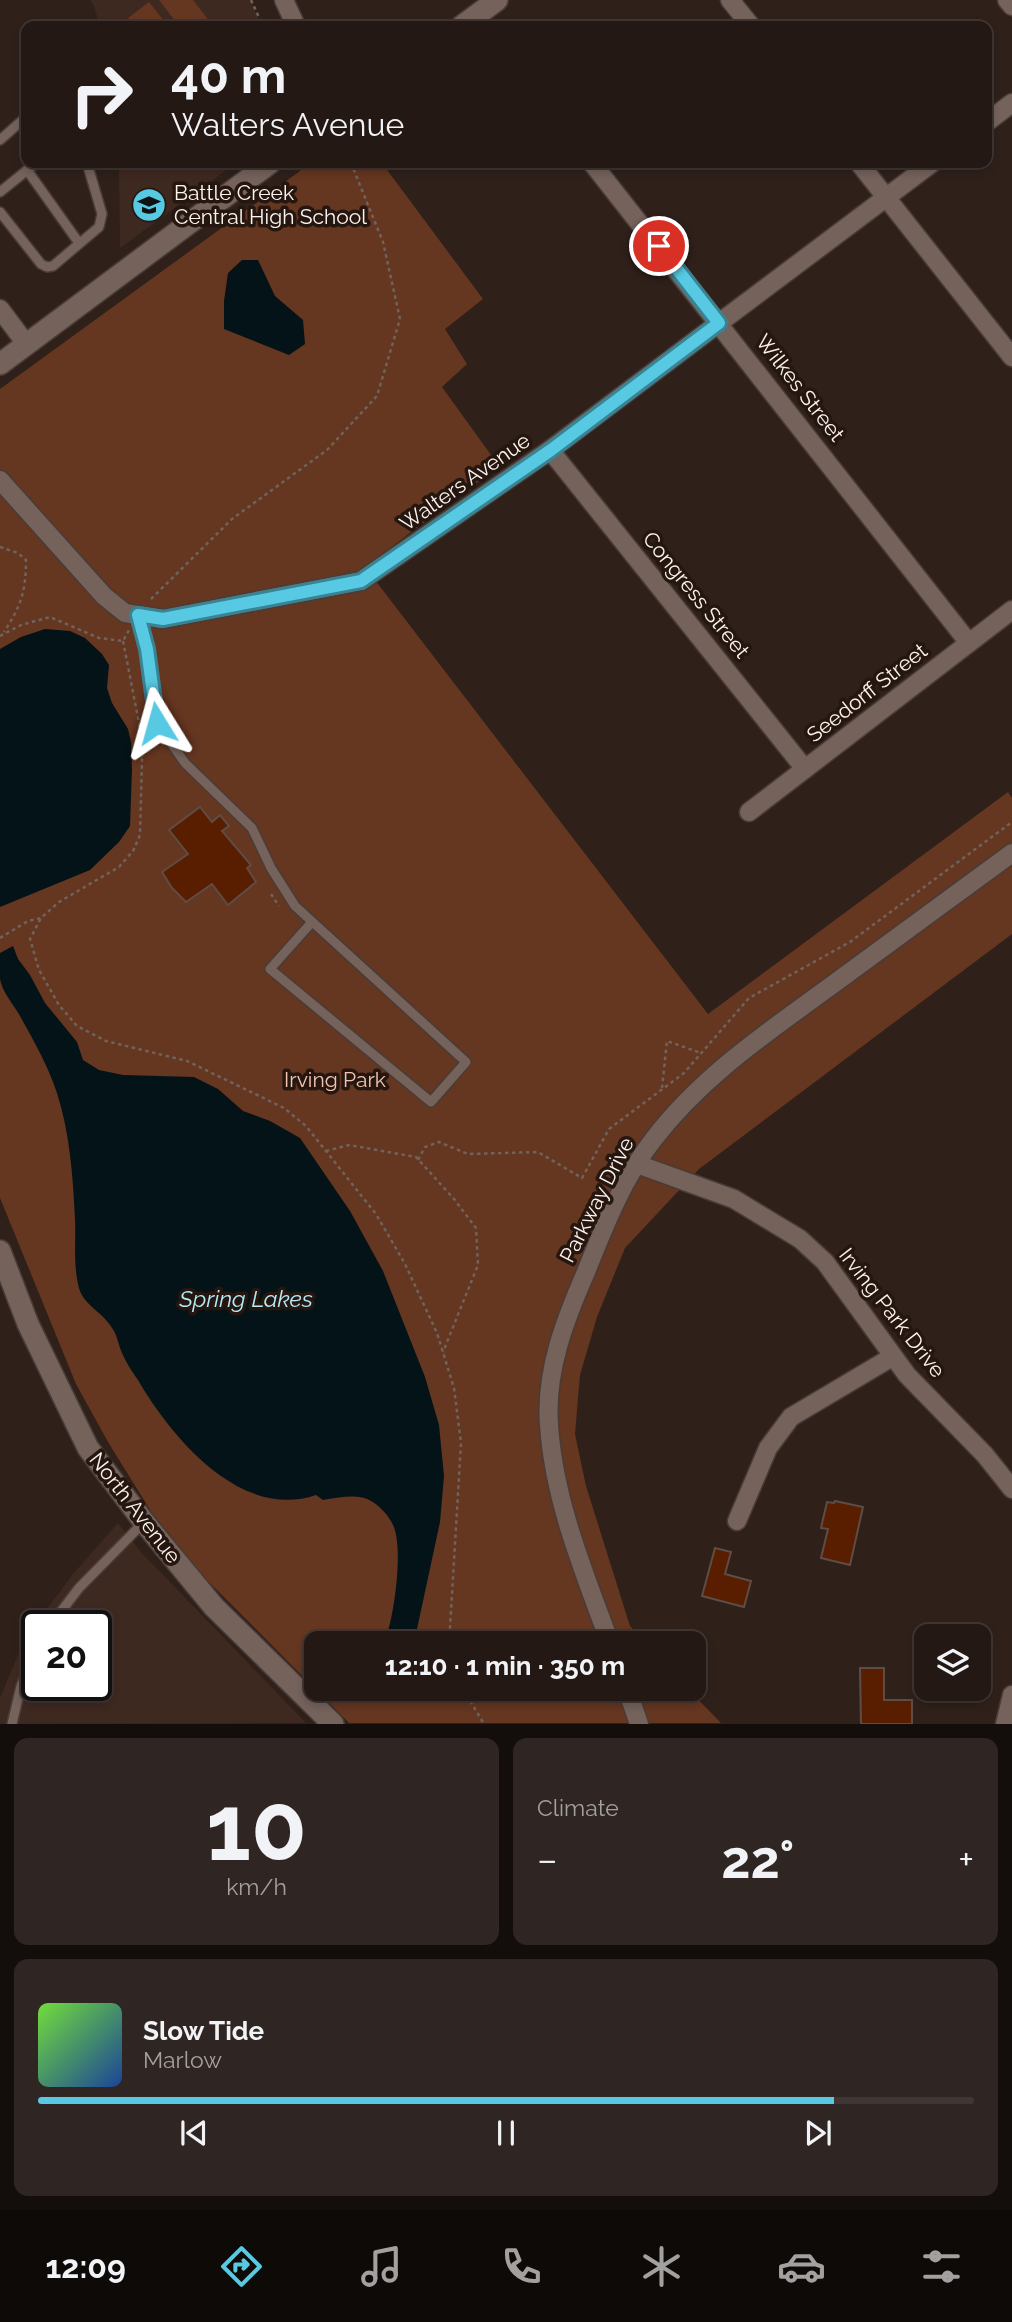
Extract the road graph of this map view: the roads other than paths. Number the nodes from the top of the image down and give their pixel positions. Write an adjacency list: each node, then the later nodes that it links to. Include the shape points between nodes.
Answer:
1 (284, 0): 6 (street)
2 (497, 0): 7 (street)
3 (730, 0): 8 (street)
4 (1007, 0): 5 (street)
5 (1012, 6)
6 (294, 21)
7 (476, 21)
8 (747, 21)
9 (1012, 103): 10 (street)
10 (992, 118)
11 (21, 121): 12 (lane)
12 (0, 140)
13 (30, 168): 19 (lane)
14 (88, 168): 23 (lane, via 102,214 99,227)
15 (263, 168): 26 (street)
16 (596, 168): 25 (street, Wilkes Street)
17 (863, 168): 21 (street)
18 (925, 168): 21 (street, Walters Avenue)
19 (27, 170): 20 (lane); 23 (lane)
20 (0, 192)
21 (886, 197): 25 (street, Walters Avenue); 27 (street)
22 (0, 212): 23 (lane, via 47,267)
23 (79, 243)
24 (0, 309): 26 (street)
25 (719, 323): 29 (street, Walters Avenue); 33 (street, Wilkes Street)
26 (27, 345): 28 (street)
27 (1012, 357)
28 (0, 364)
29 (551, 450): 32 (street, Walters Avenue, via 361,581 163,619); 34 (street, Congress Street)
30 (0, 480): 32 (street, Walters Avenue, via 104,596 125,613)
31 (1012, 610): 33 (street, Seedorff Street)
32 (138, 615): 37 (lane, via 157,723 185,763 252,828 295,906)
33 (969, 643): 34 (street, Seedorff Street)
34 (805, 769): 35 (street, Seedorff Street)
35 (749, 812)
36 (1012, 853): 38 (street, Parkway Drive, via 711,1077 676,1111)
37 (312, 922): 37 (lane, via 270,969 431,1102 466,1062)
38 (636, 1164): 40 (street, Irving Park Drive, via 734,1199 800,1239 825,1262); 45 (street, Parkway Drive, via 576,1296 549,1388 552,1462 564,1515)
39 (0, 1251): 43 (street, North Avenue, via 28,1324 88,1448)
40 (892, 1357): 41 (street, Irving Park Drive); 42 (street, via 791,1417 768,1448)
41 (1012, 1489)
42 (737, 1521)
43 (144, 1522): 44 (lane); 50 (street, North Avenue, via 214,1607)
44 (62, 1610)
45 (606, 1631)
46 (21, 1686): 49 (lane)
47 (1012, 1695): 52 (street)
48 (631, 1701): 51 (street)
49 (12, 1724)
50 (332, 1724)
51 (639, 1724)
52 (1005, 1724)

